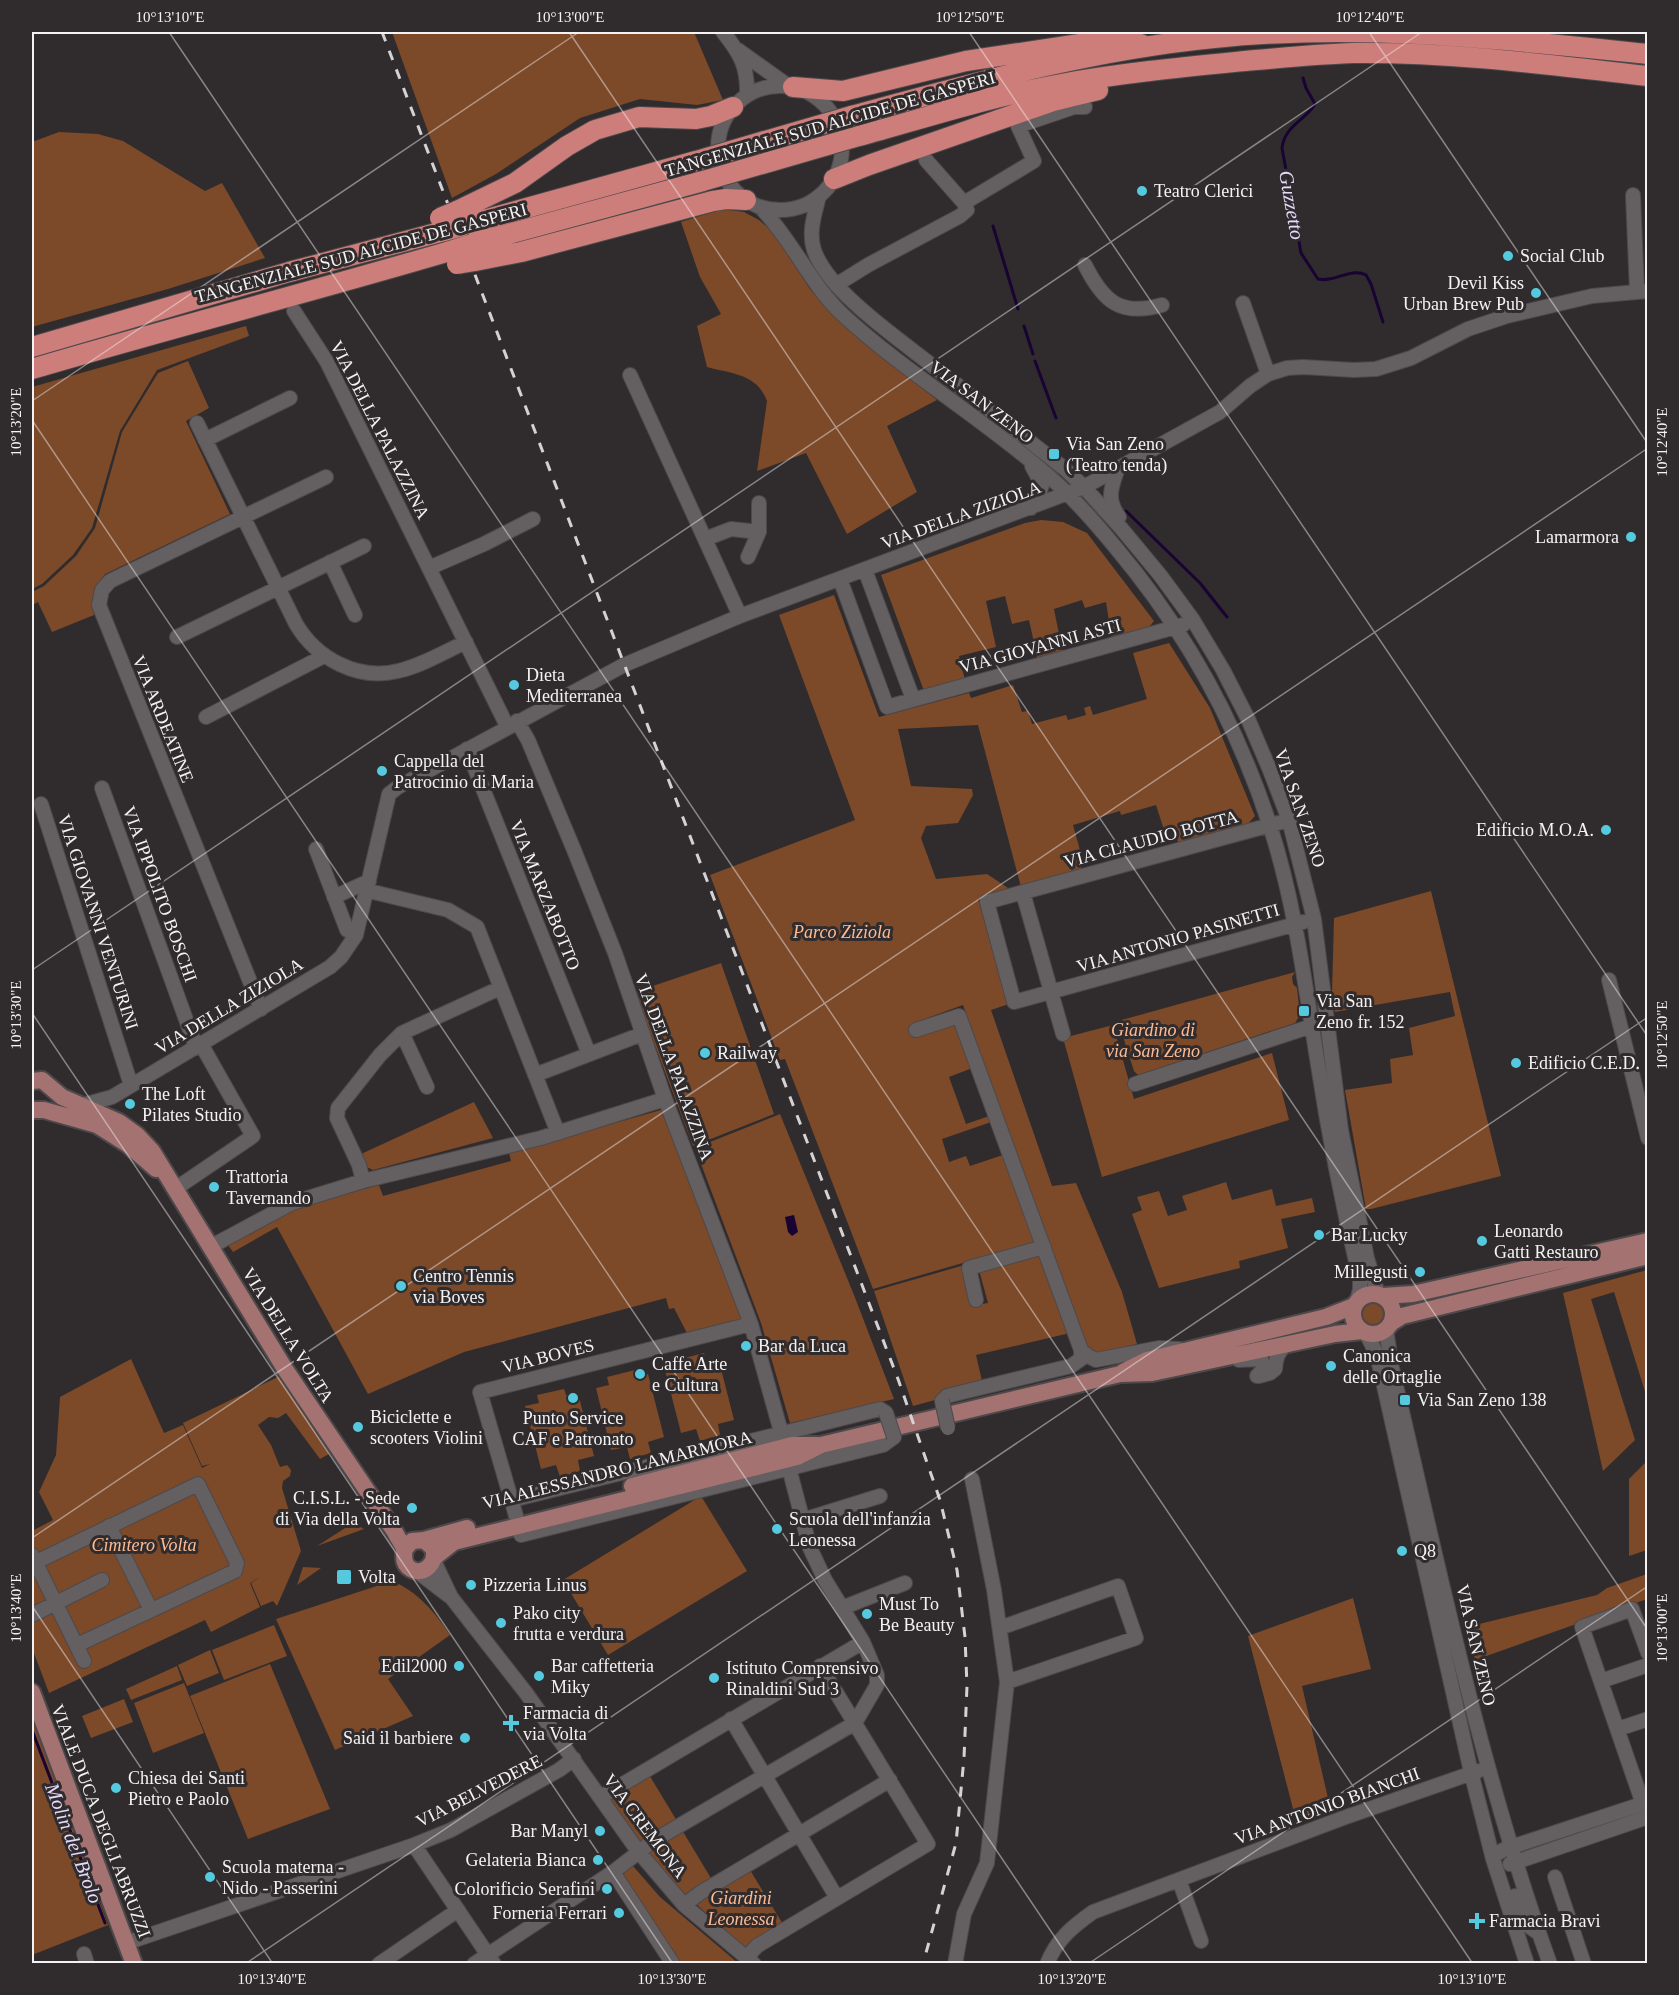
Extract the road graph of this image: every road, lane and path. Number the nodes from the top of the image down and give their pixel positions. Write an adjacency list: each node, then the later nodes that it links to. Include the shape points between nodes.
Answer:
1 (723, 32): 3 (street, VIA SAN ZENO)
2 (1150, 46): 4 (highway, TANGENZIALE SUD ALCIDE DE GASPERI, via 1291,32 1332,32 1478,37); 7 (highway, via 1113,39 966,61 843,91); 16 (highway, TANGENZIALE SUD ALCIDE DE GASPERI, bridge, via 984,80 696,161)
3 (738, 50): 7 (street, VIA SAN ZENO); 8 (street, VIA SAN ZENO, via 748,79)
4 (1647, 54)
5 (1166, 70): 6 (highway, TANGENZIALE SUD ALCIDE DE GASPERI, via 1353,53 1478,59); 11 (highway, via 1053,101); 17 (highway, TANGENZIALE SUD ALCIDE DE GASPERI, bridge, via 1060,84 989,101 703,181)
6 (1647, 76)
7 (790, 86): 8 (street, via 761,88); 11 (street, VIA SAN ZENO, via 819,99 837,122 842,146)
8 (740, 101): 15 (street, VIA SAN ZENO, via 725,118 718,144 721,167 728,182); 16 (highway, via 711,116 639,117 595,130)
9 (1085, 107): 14 (street, via 1074,107 1018,126 1034,161)
10 (926, 160): 14 (street)
11 (834, 179): 13 (street, VIA SAN ZENO)
12 (1633, 195): 20 (street, VIA DELLA ZIZIOLA)
13 (819, 196): 15 (street, VIA SAN ZENO, via 784,210); 19 (street, VIA SAN ZENO, via 812,238 818,258)
14 (964, 203): 19 (street, via 967,210 960,216)
15 (754, 204): 17 (highway, via 713,201 521,252); 31 (street, VIA SAN ZENO, via 779,226 818,287 841,313)
16 (451, 222): 24 (highway, TANGENZIALE SUD ALCIDE DE GASPERI, via 394,245 282,273)
17 (464, 255): 21 (highway, TANGENZIALE SUD ALCIDE DE GASPERI, via 350,281)
18 (1085, 265): 23 (street, via 1096,288 1117,304 1145,310)
19 (836, 285): 34 (street, VIA SAN ZENO)
20 (1642, 291): 26 (street, VIA DELLA ZIZIOLA, via 1592,296 1507,316 1376,369 1303,367)
21 (292, 302): 25 (highway, TANGENZIALE SUD ALCIDE DE GASPERI, via 147,335); 46 (street, VIA DELLA PALAZZINA, via 327,362)
22 (1244, 303): 26 (street)
23 (1162, 306)
24 (32, 346)
25 (32, 369)
26 (1268, 374): 32 (street, VIA DELLA ZIZIOLA, via 1220,412)
27 (630, 375): 41 (street)
28 (290, 398): 30 (street)
29 (197, 423): 30 (street)
30 (206, 440): 38 (street)
31 (1028, 459): 35 (street, VIA SAN ZENO); 37 (street, via 1042,485)
32 (1118, 468): 34 (street, VIA DELLA ZIZIOLA); 43 (street, via 1111,488 1112,506 1138,540)
33 (326, 477): 38 (street, VIA ARDEATINE)
34 (1084, 487): 35 (street, VIA DELLA ZIZIOLA); 43 (street, VIA SAN ZENO)
35 (1069, 494): 37 (street, VIA DELLA ZIZIOLA); 53 (street, VIA SAN ZENO, via 1146,584)
36 (759, 502): 40 (street)
37 (1031, 508): 47 (street, VIA DELLA ZIZIOLA)
38 (243, 518): 49 (street); 76 (street, VIA ARDEATINE, via 110,581 102,590 99,605)
39 (533, 519): 46 (street)
40 (759, 532): 41 (street, via 731,529); 44 (street)
41 (705, 539): 51 (street)
42 (364, 546): 45 (street)
43 (1144, 556): 52 (street, VIA SAN ZENO)
44 (748, 557)
45 (330, 562): 49 (street); 50 (street)
46 (429, 568): 55 (street, VIA DELLA PALAZZINA)
47 (865, 570): 48 (street, VIA DELLA ZIZIOLA); 57 (street)
48 (840, 579): 51 (street, VIA DELLA ZIZIOLA); 57 (street, VIA GIOVANNI ASTI, via 887,707)
49 (278, 587): 54 (street); 56 (street, via 303,637)
50 (355, 615)
51 (740, 616): 59 (street, VIA DELLA ZIZIOLA, via 624,664)
52 (1193, 620): 53 (street); 63 (street, VIA SAN ZENO, via 1248,719)
53 (1177, 628): 57 (street, VIA GIOVANNI ASTI); 64 (street, VIA SAN ZENO, via 1231,726)
54 (177, 637)
55 (466, 642): 56 (street, via 411,667 381,674 344,666); 59 (street, VIA DELLA PALAZZINA)
56 (324, 656): 58 (street)
57 (913, 699)
58 (206, 717)
59 (512, 724): 60 (street, VIA DELLA ZIZIOLA); 81 (street, VIA DELLA PALAZZINA, via 528,740 615,953)
60 (467, 749): 66 (street, VIA DELLA ZIZIOLA, via 389,794); 84 (street, VIA MARZABOTTO)
61 (102, 788): 83 (street, VIA IPPOLITO BOSCHI)
62 (41, 804): 88 (street, VIA GIOVANNI VENTURINI)
63 (1288, 820): 64 (street, VIA CLAUDIO BOTTA); 69 (street, VIA SAN ZENO)
64 (1270, 826): 67 (street, VIA CLAUDIO BOTTA); 70 (street, VIA SAN ZENO)
65 (316, 849): 68 (street)
66 (371, 886): 68 (street); 71 (street, VIA DELLA ZIZIOLA); 73 (street, via 401,899 448,910 477,927)
67 (1023, 893): 74 (street); 75 (street, VIA CLAUDIO BOTTA, via 987,902)
68 (334, 897): 71 (street, via 347,930)
69 (1314, 919): 70 (street, VIA ANTONIO PASINETTI); 77 (street, VIA SAN ZENO)
70 (1294, 924): 74 (street, VIA ANTONIO PASINETTI); 78 (street, VIA SAN ZENO)
71 (356, 935): 76 (street, VIA DELLA ZIZIOLA, via 330,967)
72 (1610, 980): 98 (street)
73 (500, 988): 80 (street); 85 (street)
74 (1052, 992): 75 (street, VIA ANTONIO PASINETTI); 82 (street)
75 (1014, 1002)
76 (261, 1009): 83 (street, VIA DELLA ZIZIOLA)
77 (1326, 1023): 78 (street); 105 (street, VIA SAN ZENO, via 1341,1130 1368,1258)
78 (1312, 1025): 87 (street); 107 (street, VIA SAN ZENO, via 1329,1132 1360,1279)
79 (916, 1030): 103 (street, via 959,1016)
80 (402, 1033): 89 (street); 99 (street, via 338,1108 337,1118)
81 (642, 1034): 84 (street); 92 (street, VIA DELLA PALAZZINA)
82 (1063, 1034)
83 (199, 1045): 88 (street, VIA DELLA ZIZIOLA); 100 (street, VIA IPPOLITO BOSCHI, via 254,1136)
84 (589, 1054): 85 (street)
85 (535, 1075): 97 (street)
86 (32, 1081): 90 (main road, VIA DELLA VOLTA, via 42,1080)
87 (1135, 1084)
88 (131, 1085): 91 (street, VIA DELLA ZIZIOLA)
89 (427, 1087)
90 (51, 1088): 93 (main road, VIA DELLA VOLTA); 94 (main road, VIA DELLA VOLTA, via 53,1098 48,1107)
91 (112, 1096): 93 (street); 95 (street)
92 (665, 1099): 97 (street); 108 (street, VIA DELLA PALAZZINA)
93 (82, 1105): 95 (main road, VIA DELLA VOLTA)
94 (38, 1110): 96 (main road, VIA DELLA VOLTA)
95 (100, 1113): 96 (street, via 92,1117 75,1112); 100 (main road, VIA DELLA VOLTA, via 145,1143)
96 (66, 1116): 100 (main road, VIA DELLA VOLTA, via 97,1125 117,1137)
97 (558, 1133): 99 (street)
98 (1647, 1138)
99 (363, 1181): 102 (street, via 292,1203)
100 (173, 1187): 102 (main road, VIA DELLA VOLTA)
101 (1647, 1241): 105 (main road, via 1413,1294)
102 (210, 1247): 124 (main road, VIA DELLA VOLTA, via 285,1369 377,1503)
103 (1044, 1247): 106 (street, via 969,1268); 112 (street)
104 (1647, 1256): 109 (main road, via 1402,1316)
105 (1381, 1295): 107 (main road, via 1369,1294); 109 (main road, via 1392,1306)
106 (976, 1300)
107 (1356, 1303): 110 (main road, via 1353,1320); 113 (main road, VIA ALESSANDRO LAMARMORA, via 1326,1317)
108 (750, 1324): 117 (street, VIA DELLA PALAZZINA); 121 (street, VIA BOVES, via 480,1392)
109 (1389, 1326): 110 (main road, via 1376,1334); 151 (street, VIA SAN ZENO, via 1392,1368)
110 (1364, 1332): 111 (main road, VIA ALESSANDRO LAMARMORA); 152 (street, VIA SAN ZENO, via 1377,1355)
111 (1287, 1344): 114 (main road, VIA ALESSANDRO LAMARMORA); 114 (street, VIA ALESSANDRO LAMARMORA, via 1280,1350 1270,1373 1257,1376 1264,1369 1261,1359)
112 (1082, 1350): 113 (street, VIA ALESSANDRO LAMARMORA, via 1096,1360 1159,1348); 116 (street, bridge, via 1081,1359 1071,1366 947,1396 942,1401)
113 (1187, 1350): 115 (main road, VIA ALESSANDRO LAMARMORA, via 1147,1360)
114 (1228, 1358): 115 (main road, VIA ALESSANDRO LAMARMORA, via 1152,1373)
115 (1120, 1374): 121 (main road, VIA ALESSANDRO LAMARMORA, via 821,1445 792,1445)
116 (948, 1428)
117 (781, 1432): 118 (street, VIA ALESSANDRO LAMARMORA, bridge, via 880,1408 886,1413 894,1437 883,1445); 121 (street, VIA ALESSANDRO LAMARMORA)
118 (789, 1468): 121 (street, VIA ALESSANDRO LAMARMORA, via 521,1535); 122 (street)
119 (972, 1479): 135 (street)
120 (880, 1496): 122 (street)
121 (516, 1514): 124 (main road, VIA ALESSANDRO LAMARMORA); 126 (main road, VIA ALESSANDRO LAMARMORA, via 454,1542)
122 (803, 1520): 132 (street, via 810,1548)
123 (109, 1527): 125 (street); 133 (street); 133 (street, via 198,1484 237,1563 235,1571)
124 (414, 1543): 126 (main road, VIA DELLA VOLTA, via 431,1545); 127 (main road, VIA DELLA VOLTA, via 405,1562)
125 (34, 1558): 131 (street)
126 (434, 1559): 127 (main road, via 428,1568); 130 (street, VIA DELLA VOLTA)
127 (415, 1570): 130 (street, VIA DELLA VOLTA)
128 (102, 1580): 131 (street)
129 (905, 1583): 132 (street)
130 (451, 1597): 145 (street, VIA DELLA VOLTA)
131 (56, 1603): 134 (street); 137 (street)
132 (842, 1608): 136 (street)
133 (151, 1610): 137 (street)
134 (32, 1615)
135 (1000, 1628): 143 (street); 143 (street, via 1118,1586 1136,1638)
136 (863, 1642): 141 (street); 148 (street, via 877,1675 877,1685)
137 (77, 1645): 139 (street)
138 (1647, 1653): 142 (street, via 1632,1610 1582,1627)
139 (84, 1661)
140 (1647, 1665): 142 (street)
141 (820, 1666): 146 (street); 148 (street)
142 (1601, 1681): 149 (street)
143 (1007, 1682): 180 (street, via 987,1863 964,1914)
144 (32, 1692): 172 (main road, VIALE DUCA DEGLI ABRUZZI)
145 (526, 1693): 150 (street, VIA CREMONA)
146 (731, 1719): 153 (street); 155 (street)
147 (1647, 1719): 149 (street)
148 (855, 1723): 153 (street); 154 (street)
149 (1618, 1729): 156 (street)
150 (574, 1759): 155 (street, VIA CREMONA); 158 (street, VIA BELVEDERE, via 451,1830)
151 (1488, 1768): 152 (street, VIA ANTONIO BIANCHI); 159 (street, VIA SAN ZENO)
152 (1471, 1773): 161 (street, VIA SAN ZENO); 165 (street, VIA ANTONIO BIANCHI)
153 (765, 1776): 157 (street); 160 (street)
154 (890, 1780): 157 (street); 167 (street, via 928,1844)
155 (601, 1797): 160 (street, VIA CREMONA)
156 (1646, 1808): 159 (street); 162 (street)
157 (799, 1834): 167 (street); 168 (street)
158 (414, 1845): 169 (street); 172 (street, VIA BELVEDERE)
159 (1512, 1848): 161 (street, via 1497,1853); 162 (street, VIA SAN ZENO)
160 (638, 1851): 163 (street); 168 (street, VIA CREMONA)
161 (1495, 1862): 162 (street); 166 (street, VIA SAN ZENO)
162 (1516, 1862): 170 (street, VIA SAN ZENO)
163 (613, 1872): 173 (street); 179 (street)
164 (1555, 1877): 175 (street)
165 (1179, 1880): 171 (street); 181 (street, VIA ANTONIO BIANCHI, via 1093,1912 1068,1930)
166 (1501, 1881): 170 (street, via 1513,1888 1526,1924); 182 (street, VIA SAN ZENO)
167 (837, 1898): 174 (street, via 757,1946)
168 (684, 1905): 174 (street, VIA CREMONA)
169 (458, 1910): 173 (street); 177 (street)
170 (1539, 1933): 183 (street, VIA SAN ZENO)
171 (1201, 1941)
172 (126, 1943): 176 (main road, VIALE DUCA DEGLI ABRUZZI)
173 (491, 1959): 178 (street)
174 (750, 1960)
175 (1585, 1962)
176 (134, 1964)
177 (379, 1964)
178 (474, 1964)
179 (673, 1964)
180 (955, 1964)
181 (1047, 1964)
182 (1527, 1964)
183 (1550, 1964)

